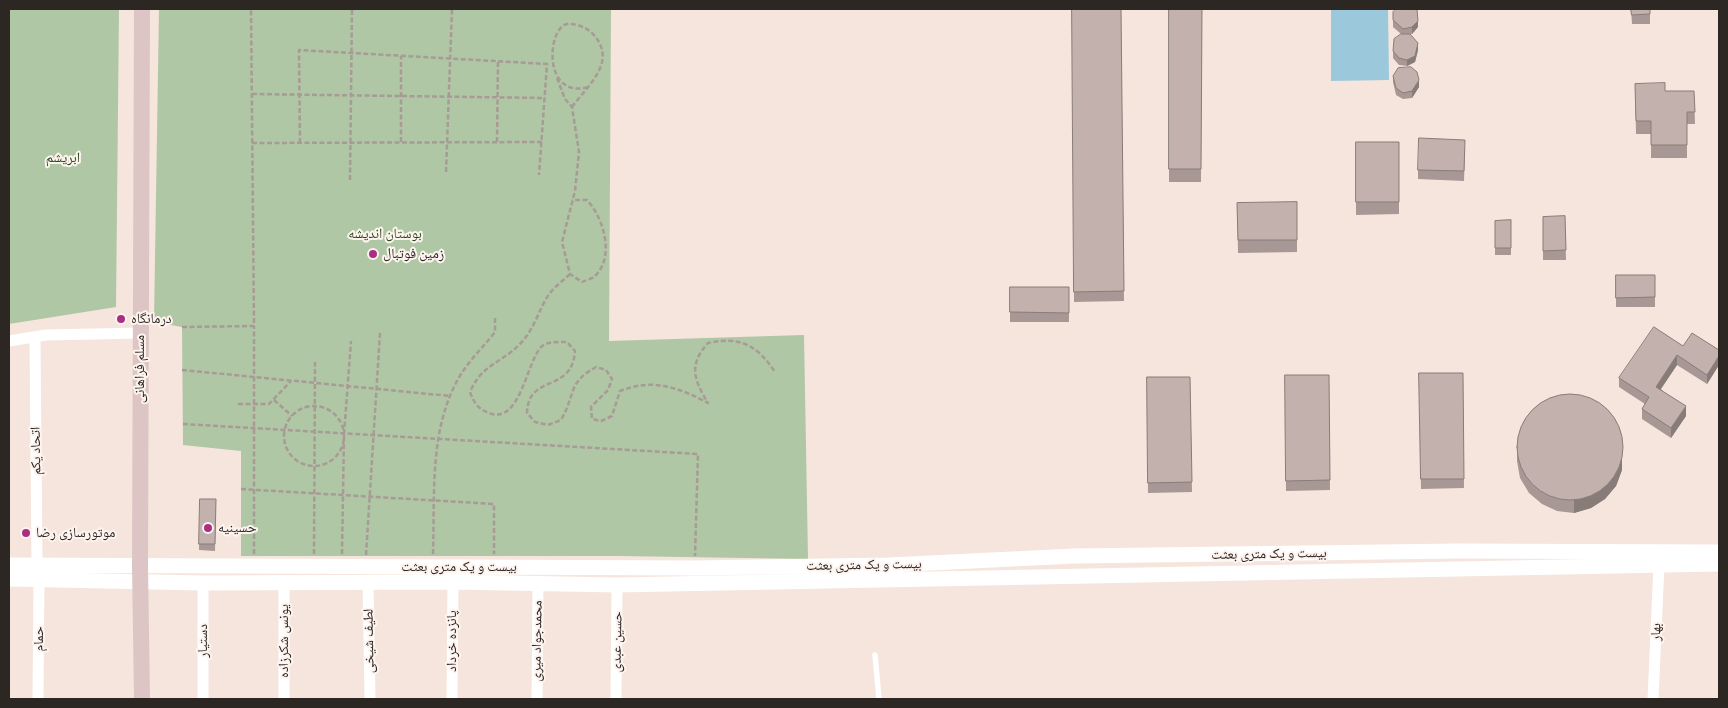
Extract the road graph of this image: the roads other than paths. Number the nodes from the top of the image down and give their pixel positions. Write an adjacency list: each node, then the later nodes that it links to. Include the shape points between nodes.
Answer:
1 (142, 9): 2 (main road, مسلم فراهانی)
2 (141, 333): 3 (street); 9 (main road, مسلم فراهانی)
3 (35, 337): 4 (street); 10 (street, اتحاد یکم)
4 (9, 341)
5 (1719, 552): 9 (street, بیست و یک متری بعثت, via 1458,551 1074,556 889,566 694,568)
6 (1659, 564): 7 (street, بیست و یک متری بعثت); 18 (street, بیست و یک متری بعثت); 29 (street, بهار)
7 (1719, 564)
8 (9, 565): 10 (street, بیست و یک متری بعثت)
9 (140, 565): 10 (street, بیست و یک متری بعثت); 12 (main road, مسلم فراهانی)
10 (38, 572): 11 (street, بیست و یک متری بعثت); 12 (street, بیست و یک متری بعثت); 20 (street, حمام)
11 (9, 579)
12 (140, 582): 16 (street, بیست و یک متری بعثت); 21 (main road, مسلم فراهانی)
13 (284, 582): 14 (street, بیست و یک متری بعثت); 16 (street, بیست و یک متری بعثت); 23 (street, یونس شکرزاده)
14 (368, 582): 15 (street, بیست و یک متری بعثت); 24 (street, لطیف شیخی)
15 (453, 582): 17 (street, بیست و یک متری بعثت); 25 (street, پانزده خرداد)
16 (203, 583): 22 (street, دستیار)
17 (538, 584): 18 (street, بیست و یک متری بعثت); 26 (street, محمدجواد میری)
18 (618, 585): 27 (street, حسین عبدی)
19 (874, 655): 28 (lane)
20 (38, 699)
21 (142, 699)
22 (203, 699)
23 (284, 699)
24 (370, 699)
25 (452, 699)
26 (536, 699)
27 (616, 699)
28 (879, 699)
29 (1654, 699)

